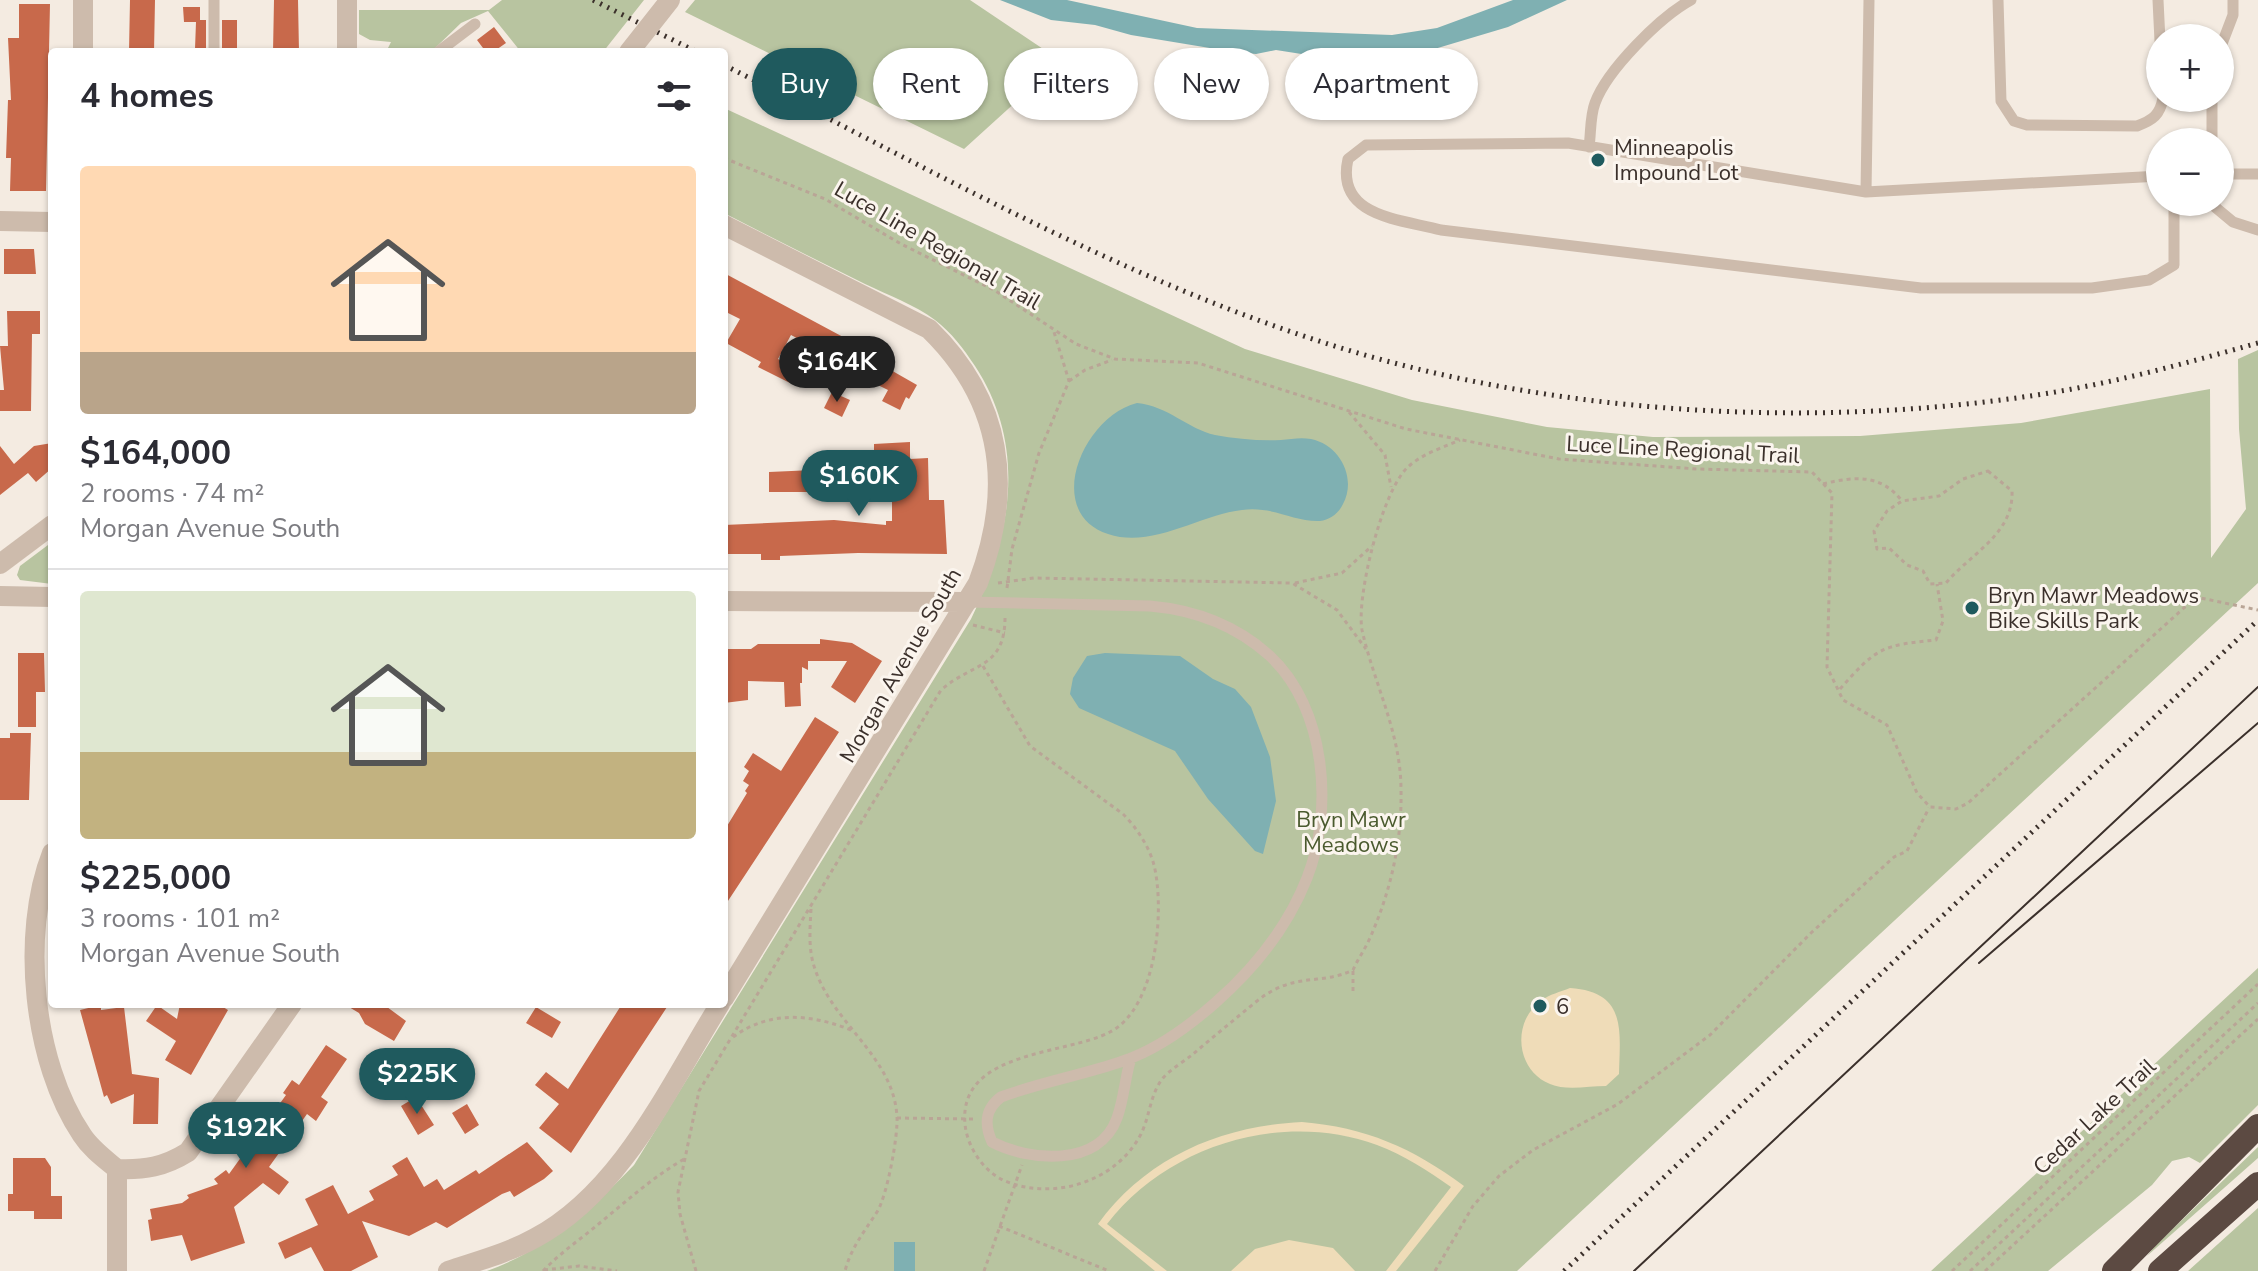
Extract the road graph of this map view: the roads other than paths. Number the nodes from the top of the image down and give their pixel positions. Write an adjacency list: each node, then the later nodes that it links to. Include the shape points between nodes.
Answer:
1 (83, 0): 14 (street)
2 (214, 0): 15 (lane)
3 (347, 0): 16 (street)
4 (670, 0): 18 (street, bridge)
5 (1691, 0): 10 (lane)
6 (1869, 0): 24 (lane)
7 (1998, 0): 19 (lane, via 2001,101 2014,121 2137,126)
8 (2158, 0): 12 (lane)
9 (2233, 0): 13 (lane)
10 (1674, 4): 20 (lane, via 1622,62 1595,103)
11 (475, 24): 17 (lane)
12 (2159, 24)
13 (2230, 24)
14 (83, 48)
15 (214, 48)
16 (347, 48)
17 (443, 48)
18 (632, 48)
19 (2159, 112)
20 (1589, 147): 24 (lane); 25 (lane, via 1366,145 1348,159 1344,177 1349,193 1366,210 1441,230 1921,288 2092,288 2149,280 2174,265)
21 (2234, 174): 22 (lane)
22 (2258, 174)
23 (2146, 177): 24 (lane)
24 (1866, 192)
25 (2174, 216)
26 (2226, 216): 30 (lane)
27 (0, 221): 28 (street)
28 (48, 222)
29 (728, 227): 36 (street, Morgan Avenue South, via 929,329 972,380 993,429 998,480 987,560)
30 (2258, 230)
31 (48, 528): 32 (street)
32 (0, 564)
33 (0, 596): 34 (street)
34 (48, 597)
35 (728, 601): 36 (street)
36 (968, 612): 38 (street, Morgan Avenue South); 41 (lane, via 1150,606 1210,618 1272,658 1314,734 1322,799 1318,840 1308,877 1286,921 1264,953 1215,1004)
37 (48, 866): 43 (street, via 35,960 39,1022 48,1060 82,1136)
38 (728, 992)
39 (289, 1008): 43 (street, via 188,1152 144,1171)
40 (718, 1008): 46 (street, via 646,1124 589,1197 536,1238)
41 (1131, 1058): 41 (lane, via 1117,1120 1103,1139 1085,1150 1060,1157 1026,1154 992,1142 987,1120 992,1104 1001,1097)
42 (2254, 1132): 47 (highway)
43 (117, 1169): 45 (street)
44 (2258, 1184): 48 (highway)
45 (117, 1271)
46 (448, 1271)
47 (2114, 1271)
48 (2160, 1271)

